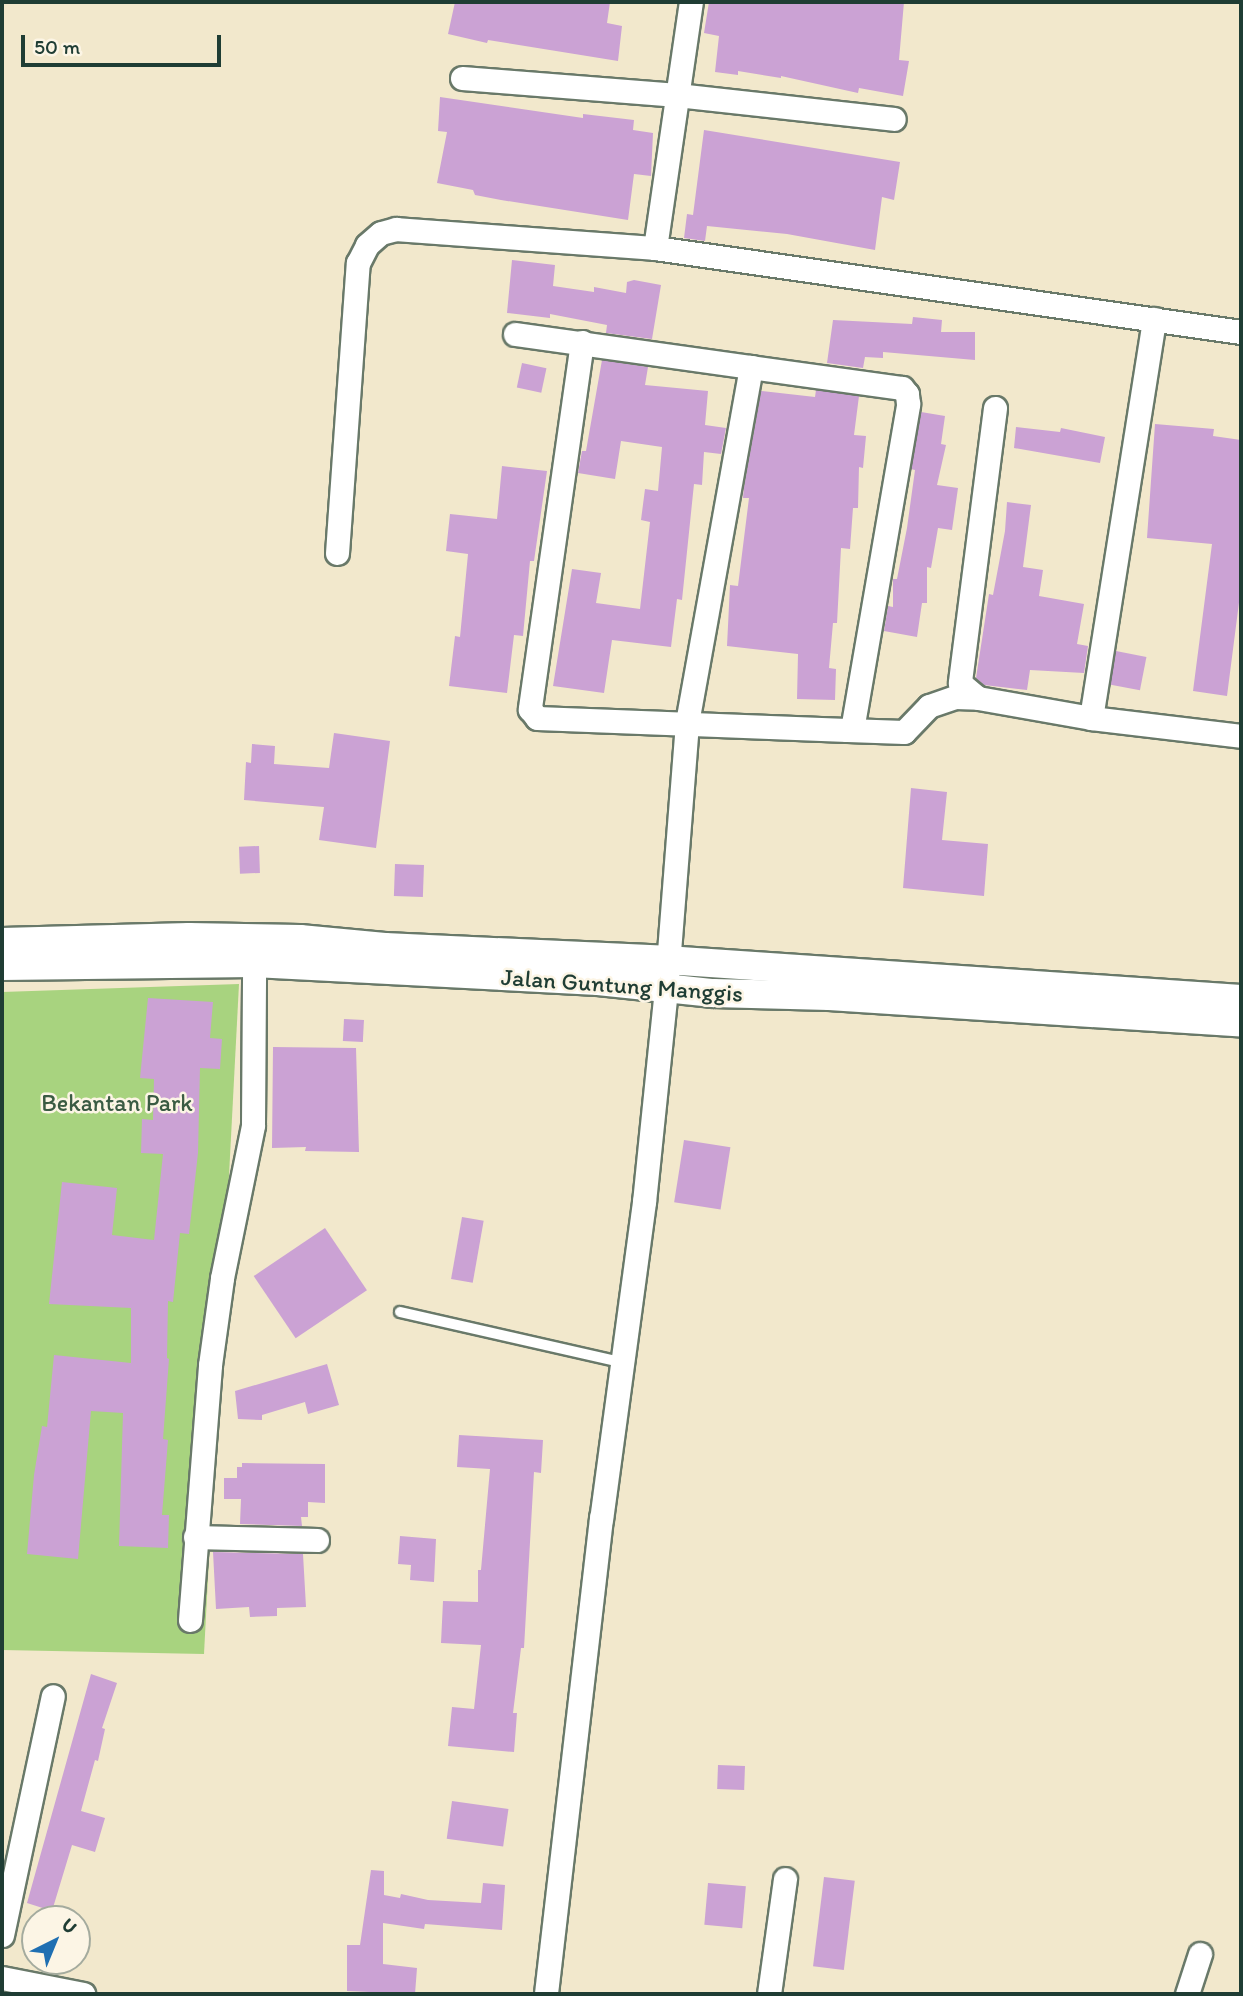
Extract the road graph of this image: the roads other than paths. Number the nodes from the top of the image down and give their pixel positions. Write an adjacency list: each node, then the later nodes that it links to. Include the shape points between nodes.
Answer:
1 (691, 2): 3 (street)
2 (462, 78): 3 (street)
3 (677, 95): 4 (street); 5 (street)
4 (894, 119)
5 (655, 248): 6 (street); 12 (street, via 396,229 380,233 367,245 358,263)
6 (1154, 319): 7 (street); 14 (street)
7 (1241, 332)
8 (515, 334): 9 (street)
9 (582, 342): 10 (street); 15 (street, via 531,711 537,718)
10 (751, 367): 15 (street); 16 (street, via 902,388 907,394 856,711)
11 (995, 408): 13 (street, via 960,683)
12 (337, 553)
13 (978, 698): 14 (street); 16 (street, via 955,697 929,706 904,732)
14 (1091, 718): 17 (street)
15 (687, 723): 16 (street); 20 (street)
16 (847, 730)
17 (1241, 736)
18 (2, 942): 19 (street, Jalan Guntung Manggis)
19 (136, 950): 20 (street, Jalan Guntung Manggis, via 300,939); 21 (street, Jalan Guntung Manggis); 22 (street, Jalan Guntung Manggis)
20 (666, 960): 23 (street); 24 (street, Jalan Guntung Manggis)
21 (254, 963): 23 (street, Jalan Guntung Manggis, via 597,981); 28 (street, via 253,1125 220,1291)
22 (2, 965)
23 (666, 989): 25 (street, Jalan Guntung Manggis); 27 (street, via 644,1202)
24 (1241, 999)
25 (1241, 1023)
26 (400, 1312): 27 (lane)
27 (620, 1362): 37 (street)
28 (195, 1537): 29 (street); 30 (street)
29 (317, 1540)
30 (190, 1620)
31 (53, 1696): 33 (street)
32 (785, 1879): 38 (street)
33 (2, 1935)
34 (1200, 1954): 39 (street)
35 (2, 1978): 36 (street)
36 (83, 1994)
37 (546, 1994)
38 (769, 1994)
39 (1187, 1994)

